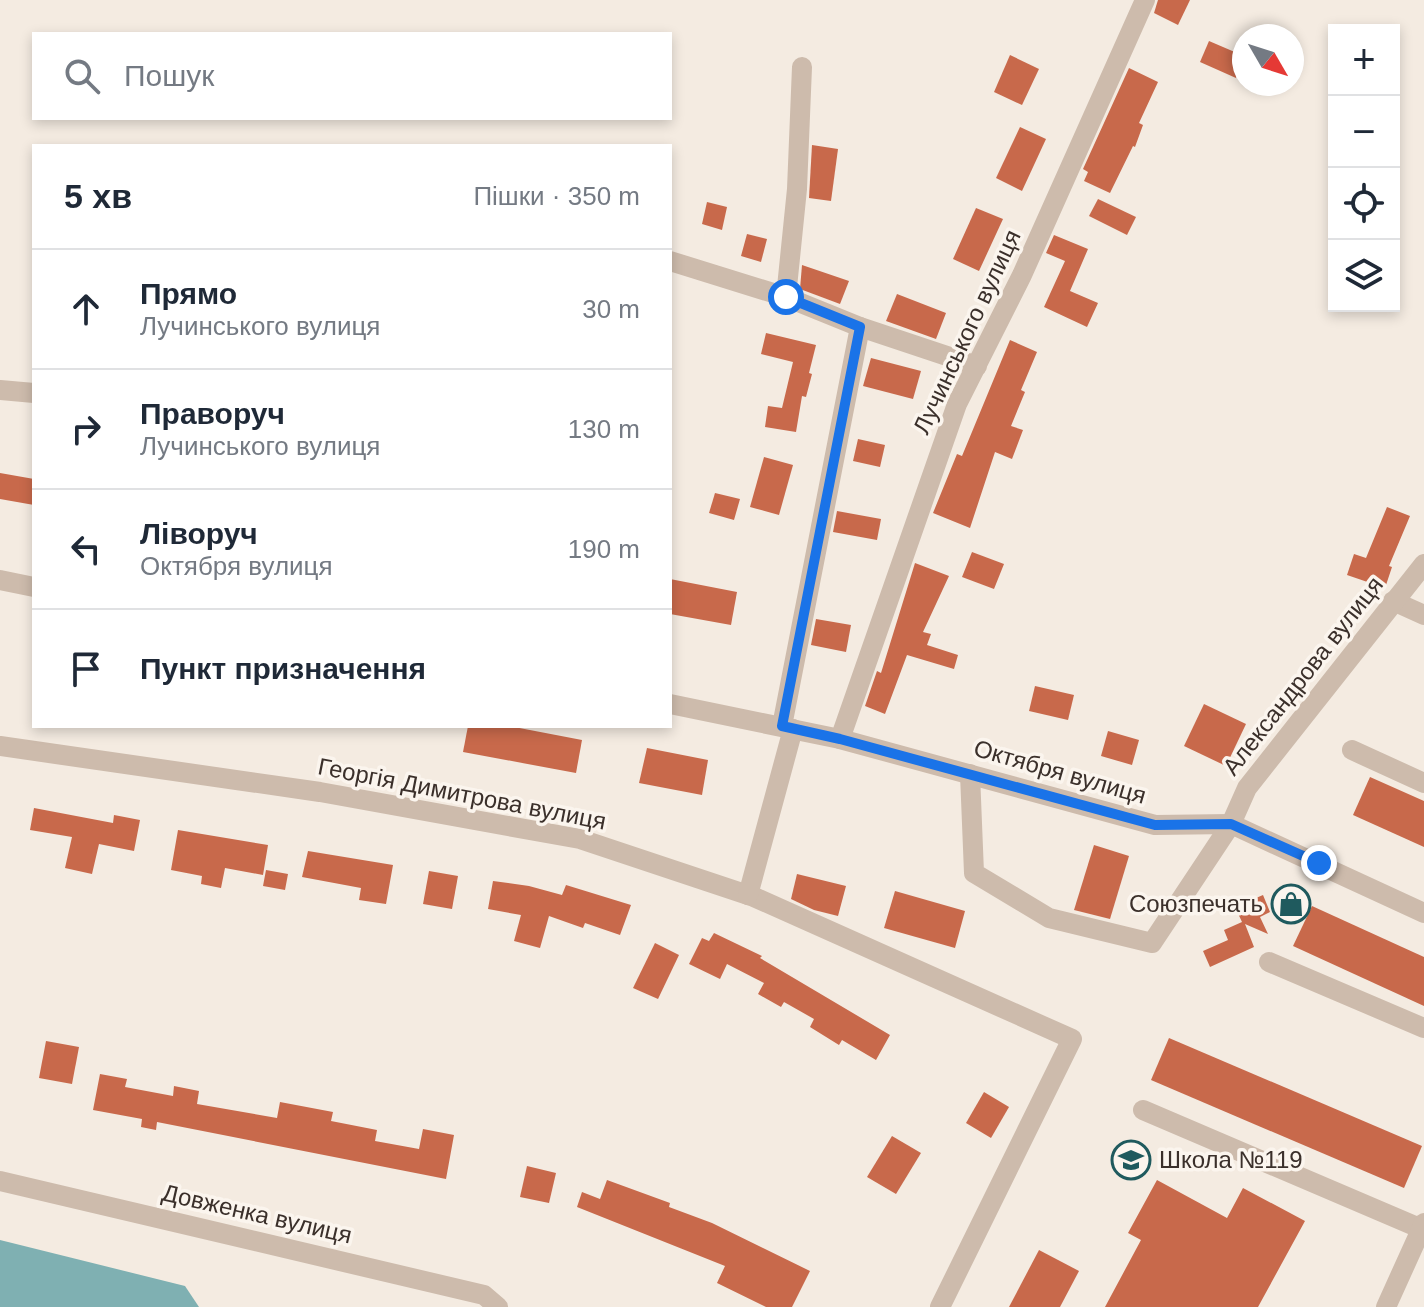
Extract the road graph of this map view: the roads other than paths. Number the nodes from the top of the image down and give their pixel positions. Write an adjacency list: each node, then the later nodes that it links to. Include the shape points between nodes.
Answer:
1 (1145, 0): 6 (street, Лучинського вулиця)
2 (802, 67): 4 (street)
3 (672, 262): 4 (street)
4 (786, 297): 5 (street)
5 (860, 327): 6 (street); 15 (street)
6 (977, 366): 16 (street, Лучинського вулиця, via 957,404)
7 (0, 390): 8 (street)
8 (32, 393)
9 (1424, 564): 12 (street, Александрова вулиця)
10 (0, 580): 11 (street)
11 (32, 587)
12 (1393, 601): 13 (street); 21 (street, Александрова вулиця, via 1247,788)
13 (1424, 615)
14 (672, 704): 15 (street, Октября вулиця)
15 (787, 727): 16 (street, Октября вулиця); 22 (street)
16 (840, 739): 19 (street, Октября вулиця)
17 (0, 746): 22 (street, Георгія Димитрова вулиця, via 320,792 580,839)
18 (1352, 750): 20 (street)
19 (970, 774): 21 (street, Октября вулиця, via 1155,825); 21 (street, Александрова вулиця, via 974,873 1049,918 1152,943)
20 (1424, 783)
21 (1231, 824): 23 (street, Октября вулиця)
22 (748, 895): 30 (street, Георгія Димитрова вулиця, via 1072,1039)
23 (1424, 913)
24 (1269, 962): 25 (street)
25 (1424, 1028)
26 (1143, 1110): 28 (street)
27 (0, 1181): 29 (street, Довженка вулиця, via 484,1295)
28 (1423, 1226): 31 (street)
29 (498, 1307)
30 (940, 1307)
31 (1386, 1307)

